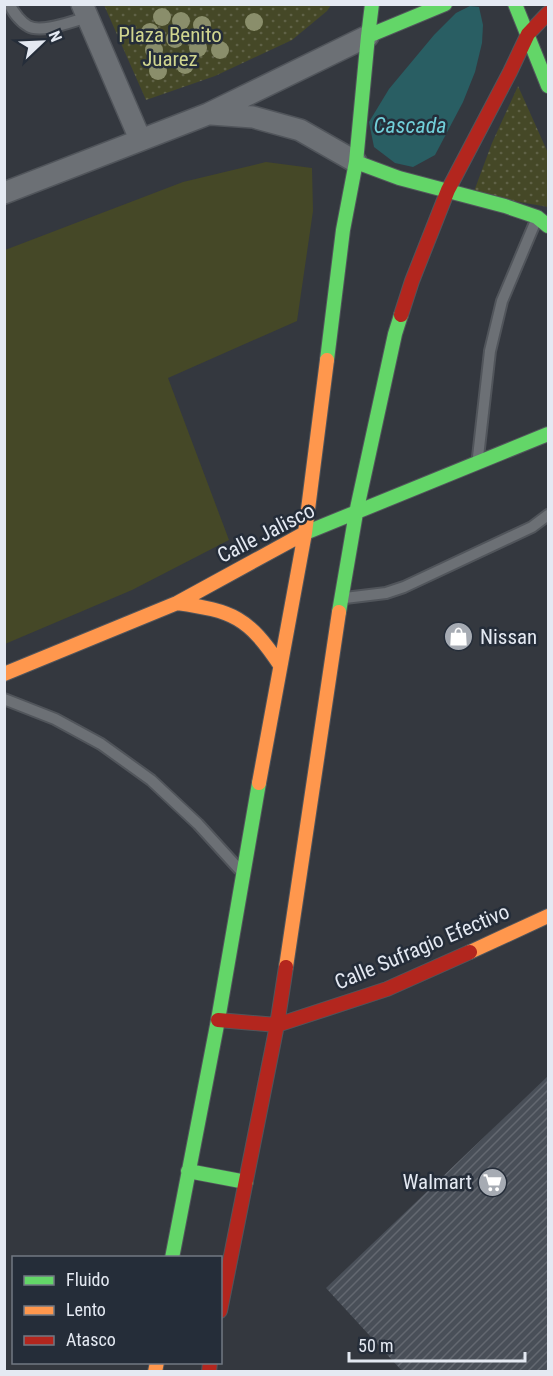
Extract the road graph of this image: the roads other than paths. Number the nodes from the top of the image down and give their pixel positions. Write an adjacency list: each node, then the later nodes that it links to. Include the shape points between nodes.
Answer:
1 (9, 4): 5 (lane, via 17,18 30,28 44,29)
2 (372, 4): 8 (main road)
3 (444, 4): 8 (main road)
4 (514, 4): 7 (main road)
5 (85, 11): 11 (street)
6 (549, 14): 7 (main road)
7 (528, 34): 9 (main road); 13 (main road)
8 (368, 36): 10 (street); 12 (main road)
9 (549, 86)
10 (208, 114): 11 (street); 12 (street, via 253,117 300,130)
11 (140, 140): 14 (street)
12 (356, 162): 13 (main road); 20 (main road, via 343,230)
13 (448, 190): 15 (main road, via 505,206); 18 (main road, via 395,334)
14 (4, 193)
15 (543, 222): 17 (lane, via 502,301 490,351)
16 (548, 437): 17 (main road, Calle Jalisco)
17 (477, 463): 18 (main road, Calle Jalisco)
18 (356, 513): 20 (main road, Calle Jalisco); 21 (main road)
19 (549, 515): 21 (lane, via 532,527 404,587)
20 (305, 533): 22 (main road, Calle Jalisco); 23 (main road)
21 (340, 598): 29 (main road)
22 (177, 603): 23 (main road, via 220,610 241,620 268,645); 24 (main road, Calle Jalisco)
23 (280, 665): 26 (main road)
24 (4, 674)
25 (4, 699): 26 (lane, via 55,719 101,744 151,780)
26 (244, 874): 28 (main road)
27 (549, 916): 29 (main road, Calle Sufragio Efectivo, via 387,988)
28 (218, 1020): 29 (main road); 30 (main road)
29 (277, 1025): 31 (main road)
30 (188, 1171): 31 (main road); 32 (main road)
31 (246, 1182): 33 (main road)
32 (172, 1256)
33 (222, 1301)

